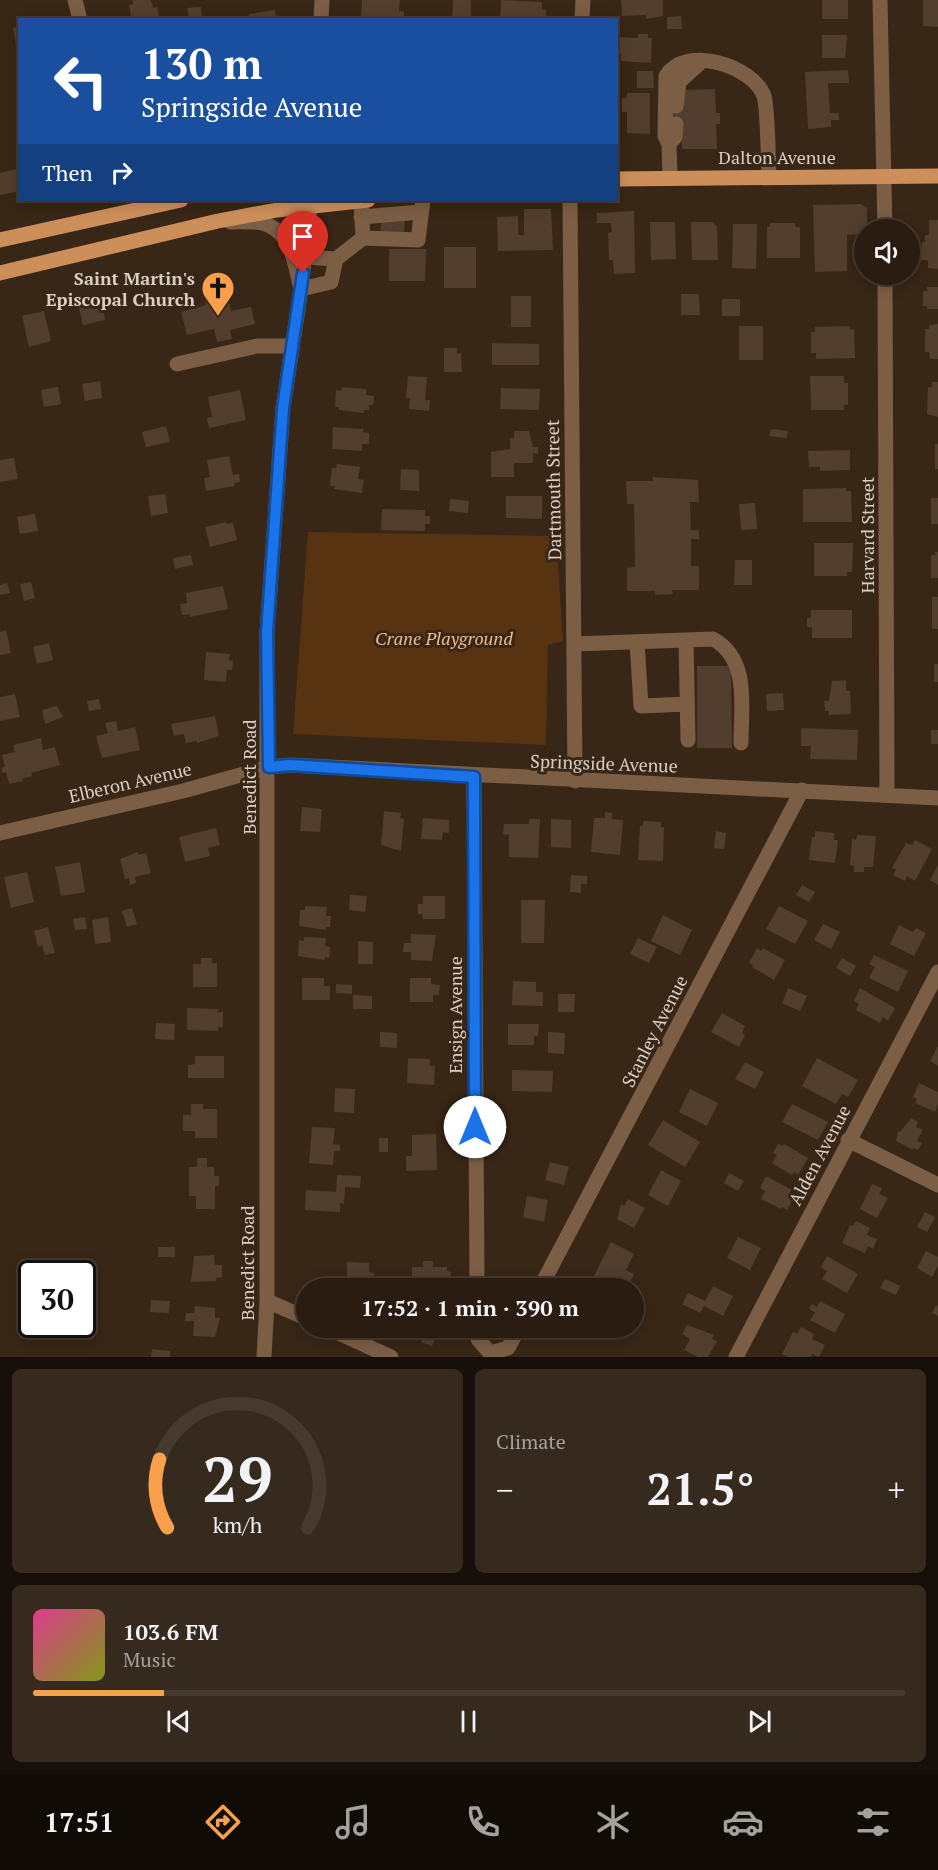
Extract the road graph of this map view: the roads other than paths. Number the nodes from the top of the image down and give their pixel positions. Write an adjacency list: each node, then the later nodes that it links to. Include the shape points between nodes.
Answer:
1 (75, 0): 5 (street)
2 (322, 0): 6 (street)
3 (583, 0): 7 (street)
4 (880, 0): 13 (street)
5 (80, 18)
6 (321, 18)
7 (582, 18)
8 (703, 60): 9 (street, via 678,82); 11 (street, via 679,63 666,76 665,136); 12 (street, via 708,58 732,68 764,95)
9 (676, 106)
10 (676, 124): 11 (street, via 675,137)
11 (669, 144): 15 (street)
12 (769, 176): 13 (main road, Dalton Avenue); 15 (main road, Dalton Avenue)
13 (885, 176): 14 (main road, Dalton Avenue); 25 (street)
14 (938, 176)
15 (670, 178): 16 (main road, Dalton Avenue)
16 (618, 179)
17 (172, 201): 22 (main road)
18 (346, 201): 21 (main road)
19 (364, 201): 24 (street)
20 (570, 201): 38 (street, Dartmouth Street)
21 (310, 203): 26 (main road); 29 (street, Benedict Road)
22 (124, 206): 28 (main road)
23 (422, 206): 24 (street); 27 (street, via 418,240)
24 (361, 217): 27 (street)
25 (885, 219)
26 (218, 221): 31 (main road); 33 (street, via 267,224 282,234 291,247)
27 (363, 238): 30 (street)
28 (0, 240)
29 (305, 257): 30 (street); 33 (street, Benedict Road)
30 (336, 259): 33 (street, via 331,282)
31 (0, 273)
32 (885, 285): 46 (street, Harvard Street)
33 (301, 289): 34 (street, Benedict Road)
34 (292, 346): 35 (street, via 257,346); 42 (street, Benedict Road, via 283,408 267,632)
35 (177, 364)
36 (686, 640): 37 (street); 39 (street); 41 (street, via 713,639 725,645 735,659 740,671)
37 (637, 642): 38 (street); 39 (street, via 641,706)
38 (574, 644): 44 (street, Dartmouth Street)
39 (687, 704): 40 (street)
40 (688, 740)
41 (741, 743)
42 (269, 767): 43 (street, Springside Avenue, via 290,765); 48 (street, Elberon Avenue); 54 (street, Benedict Road)
43 (474, 777): 44 (street, Springside Avenue); 52 (street, Ensign Avenue)
44 (575, 781): 45 (street, Springside Avenue)
45 (802, 790): 46 (street, Springside Avenue); 53 (street, Stanley Avenue)
46 (887, 795): 47 (street, Springside Avenue)
47 (938, 798)
48 (0, 833)
49 (938, 972): 50 (street, Alden Avenue)
50 (848, 1140): 51 (street); 61 (street, Alden Avenue)
51 (938, 1185)
52 (477, 1278)
53 (545, 1278)
54 (267, 1301): 55 (street); 59 (street, Benedict Road)
55 (296, 1314)
56 (350, 1338): 60 (street)
57 (478, 1338): 58 (street, via 490,1353 508,1348)
58 (514, 1338)
59 (264, 1357)
60 (391, 1357)
61 (736, 1357)

